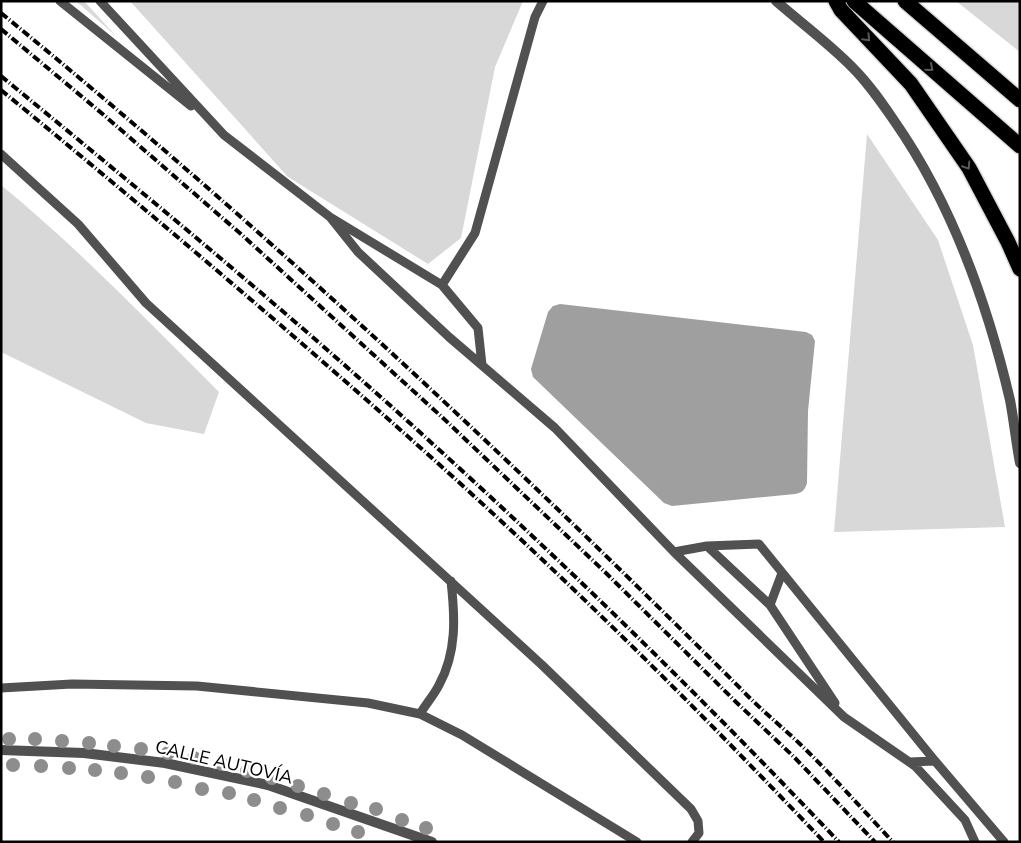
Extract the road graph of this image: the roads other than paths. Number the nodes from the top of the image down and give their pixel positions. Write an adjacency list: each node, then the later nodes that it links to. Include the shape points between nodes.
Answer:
1 (60, 1): 9 (lane)
2 (100, 1): 9 (lane)
3 (543, 1): 14 (lane, via 535,18 475,232)
4 (776, 1): 16 (street, via 853,68 905,136 932,183 979,294 1010,402)
5 (836, 1): 13 (highway, one-way to 13, via 922,99 969,168)
6 (854, 1): 10 (highway, one-way to 10)
7 (905, 1): 8 (highway)
8 (1020, 100)
9 (219, 128): 12 (lane)
10 (1020, 146)
11 (1, 154): 20 (lane, via 78,224 146,303)
12 (330, 217): 14 (lane); 15 (lane, via 358,252)
13 (1020, 269)
14 (442, 285): 15 (lane, via 478,328)
15 (482, 365): 18 (lane, via 555,428)
16 (1020, 463)
17 (707, 546): 18 (lane); 19 (lane, via 759,544); 21 (lane)
18 (674, 552): 24 (lane)
19 (782, 573): 21 (lane); 26 (lane)
20 (451, 581): 23 (lane, via 452,652 440,684); 30 (lane, via 691,809 698,820 699,833)
21 (770, 604): 24 (lane)
22 (1, 688): 23 (lane, via 72,684 197,686 368,703)
23 (420, 714): 29 (lane, via 462,735)
24 (844, 717): 27 (lane)
25 (1, 750): 28 (street, CALLE AUTOVÍA, via 84,753 165,763 268,785)
26 (935, 761): 27 (lane); 32 (lane)
27 (909, 762): 31 (lane, via 965,820)
28 (432, 842)
29 (638, 842)
30 (692, 842)
31 (975, 842)
32 (1004, 842)

